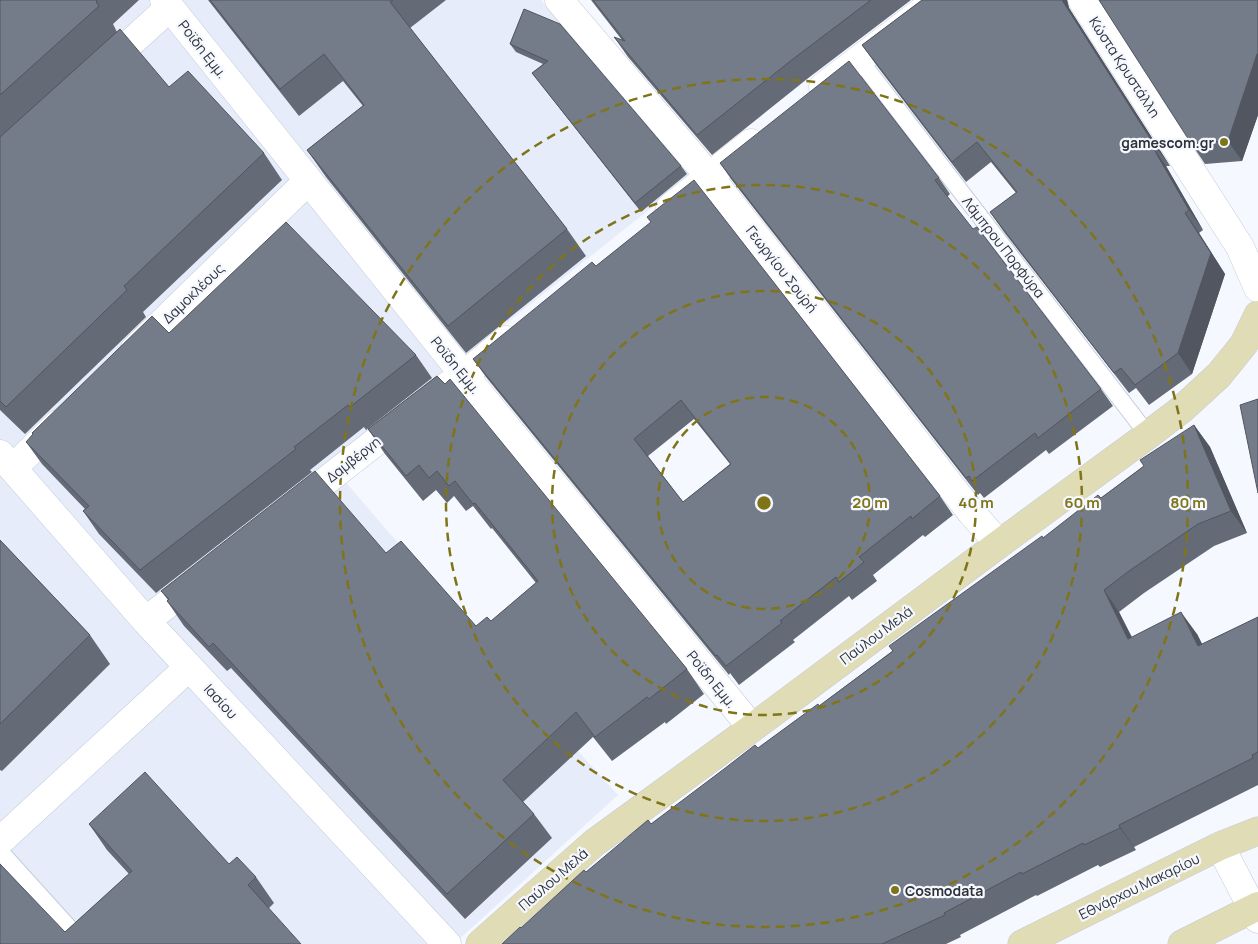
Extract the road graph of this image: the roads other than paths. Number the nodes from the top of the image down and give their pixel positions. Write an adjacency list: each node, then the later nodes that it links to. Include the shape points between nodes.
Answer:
1 (559, 0): 9 (street, Γεωργίου Σουρή)
2 (937, 0): 5 (street)
3 (1082, 0): 12 (street, Κώστα Κρυστάλλη, via 1240,247)
4 (167, 4): 6 (street); 10 (street, Ροϊδη Εμμ.)
5 (859, 59): 7 (street); 18 (lane, Λάμπρου Πορφύρα)
6 (82, 87)
7 (807, 100)
8 (769, 129): 9 (street)
9 (709, 176): 11 (street); 21 (street, Γεωργίου Σουρή)
10 (308, 180): 15 (street, Δαμοκλέους); 16 (street, Ροϊδη Εμμ.)
11 (648, 226)
12 (1258, 288)
13 (1258, 315): 18 (street, Παύλου Μελά, via 1244,344 1219,375)
14 (525, 325): 16 (street, Δαμβέργη)
15 (118, 366)
16 (464, 375): 20 (street, Δαμβέργη); 25 (street, Ροϊδη Εμμ.)
17 (76, 407): 19 (street)
18 (1148, 436): 21 (street, Παύλου Μελά)
19 (6, 461): 23 (street, Ιασίου)
20 (277, 519)
21 (999, 544): 25 (street, Παύλου Μελά)
22 (216, 567): 23 (street)
23 (146, 621): 24 (street, Ιασίου)
24 (190, 667): 27 (street); 32 (street, Ιασίου)
25 (752, 728): 33 (street, Παύλου Μελά, via 594,843)
26 (1258, 831): 28 (street, Εθνάρχου Μακαρίου)
27 (0, 841)
28 (1220, 846): 30 (street); 34 (street, Εθνάρχου Μακαρίου)
29 (0, 851): 31 (lane)
30 (1256, 911): 35 (street)
31 (84, 944)
32 (447, 944)
33 (480, 944)
34 (1022, 944)
35 (1182, 944)

